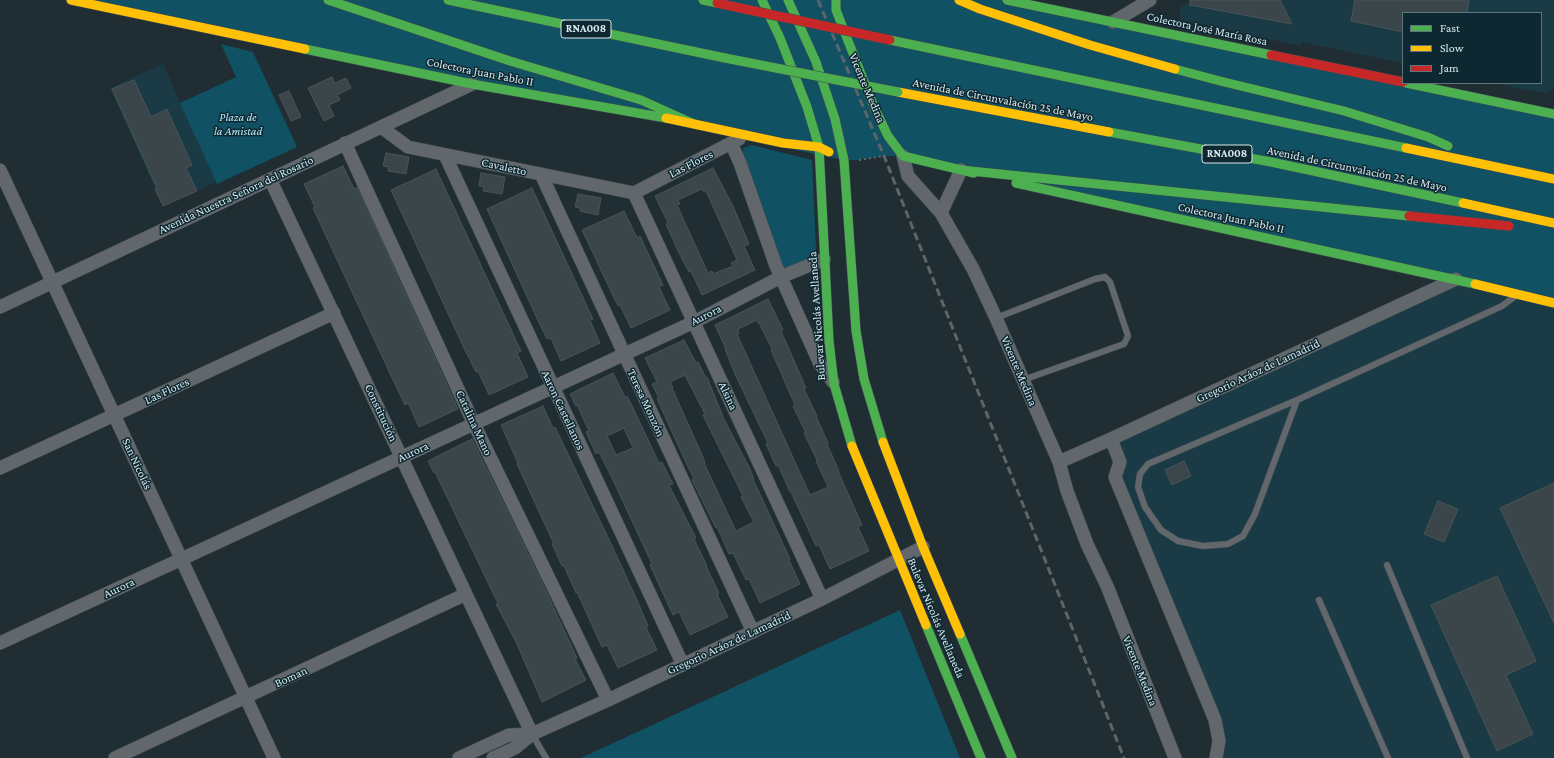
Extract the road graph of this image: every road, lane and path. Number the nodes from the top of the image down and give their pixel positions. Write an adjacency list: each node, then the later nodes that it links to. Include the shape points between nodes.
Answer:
1 (71, 0): 13 (main road, Colectora Juan Pablo II)
2 (328, 0): 16 (main road, via 510,61 641,100)
3 (448, 0): 34 (main road, Avenida de Circunvalación 25 de Mayo / RNA008, bridge, via 725,58 1271,162)
4 (703, 0): 26 (main road, bridge)
5 (762, 0): 21 (main road, Bulevar Nicolás Avellaneda, via 807,107)
6 (788, 0): 25 (main road, Bulevar Nicolás Avellaneda, via 818,70 835,119)
7 (836, 0): 24 (main road, Vicente Medina, via 836,10 874,107 888,136)
8 (959, 0): 26 (main road, via 1090,45 1220,81 1344,111 1428,137)
9 (1006, 0): 11 (main road, Colectora José María Rosa)
10 (1150, 0): 11 (street)
11 (1113, 22): 12 (main road, Colectora José María Rosa)
12 (1402, 83)
13 (472, 84): 16 (main road, Colectora Juan Pablo II); 17 (street, Avenida Nuestra Señora del Rosario)
14 (1409, 84): 15 (main road, Colectora José María Rosa)
15 (1554, 114)
16 (692, 123): 18 (main road, Colectora Juan Pablo II)
17 (381, 127): 19 (street, Avenida Nuestra Señora del Rosario); 22 (street, Cavaletto, via 408,147)
18 (748, 134): 20 (street, Las Flores); 21 (main road, Colectora Juan Pablo II, via 782,143)
19 (346, 143): 30 (street, Avenida Nuestra Señora del Rosario); 54 (street, Catalina Mano)
20 (731, 143): 32 (street, Las Flores); 39 (street)
21 (819, 147): 25 (main road, Colectora Juan Pablo II); 38 (main road, Bulevar Nicolás Avellaneda)
22 (445, 154): 29 (street, Cavaletto); 51 (street, Aaron Castellanos)
23 (884, 156): 25 (path)
24 (903, 156): 28 (main road, Colectora Juan Pablo II); 33 (street, Vicente Medina, via 908,176)
25 (844, 160): 59 (main road, Bulevar Nicolás Avellaneda, via 856,331 864,379 878,428)
26 (1493, 165): 31 (main road)
27 (0, 170): 41 (street, San Nicolás)
28 (961, 170): 33 (street); 35 (main road); 40 (main road, Colectora Juan Pablo II)
29 (541, 174): 32 (street, Cavaletto); 48 (street, Teresa Monzón)
30 (270, 179): 41 (street, Avenida Nuestra Señora del Rosario); 45 (street, Constitución)
31 (1554, 179)
32 (634, 193): 47 (street, Alsina)
33 (942, 212): 46 (street, Vicente Medina)
34 (1554, 223)
35 (1515, 227)
36 (1538, 229): 37 (main road)
37 (1554, 231)
38 (824, 259): 39 (street, Aurora); 50 (main road, Bulevar Nicolás Avellaneda)
39 (781, 277): 47 (street, Aurora); 50 (street, via 820,364)
40 (1456, 280): 42 (main road, Colectora Juan Pablo II); 55 (street, Gregorio Aráoz de Lamadrid)
41 (52, 282): 44 (street, Avenida Nuestra Señora del Rosario); 53 (street, San Nicolás)
42 (1518, 294): 43 (main road, Colectora Juan Pablo II); 52 (lane, via 1502,306)
43 (1554, 303)
44 (0, 307)
45 (334, 313): 53 (street, Las Flores); 56 (street, Constitución)
46 (996, 318): 49 (street, Vicente Medina); 49 (lane, via 1095,279 1105,277 1110,282 1128,336 1124,344)
47 (694, 322): 48 (street, Aurora); 64 (street, Alsina)
48 (624, 354): 51 (street, Aurora); 66 (street, Teresa Monzón)
49 (1023, 380): 57 (street, Vicente Medina)
50 (834, 384): 61 (main road, Bulevar Nicolás Avellaneda, via 850,440)
51 (553, 387): 54 (street, Aurora); 68 (street, Aaron Castellanos)
52 (1297, 400): 52 (lane, via 1148,464 1140,474 1138,487 1145,507 1161,530 1178,541 1203,546 1228,544 1243,536 1255,514)
53 (114, 415): 58 (street, Las Flores); 60 (street, San Nicolás)
54 (474, 424): 56 (street, Aurora); 70 (street, Catalina Mano)
55 (1112, 439): 57 (street, Gregorio Aráoz de Lamadrid); 80 (street, via 1120,462 1115,477 1215,720 1219,741)
56 (402, 457): 60 (street, Aurora); 63 (street, Constitución)
57 (1059, 462): 79 (street, Vicente Medina, via 1086,544 1107,586)
58 (0, 468)
59 (923, 547): 61 (street, Gregorio Aráoz de Lamadrid); 78 (main road, Bulevar Nicolás Avellaneda)
60 (181, 559): 67 (street, Aurora); 69 (street, San Nicolás)
61 (898, 559): 64 (street, Gregorio Aráoz de Lamadrid); 77 (main road, Bulevar Nicolás Avellaneda)
62 (1387, 564): 82 (lane)
63 (466, 594): 69 (street, Boman); 71 (street, Constitución)
64 (822, 599): 66 (street, Gregorio Aráoz de Lamadrid)
65 (1319, 600): 81 (lane)
66 (753, 632): 68 (street, Gregorio Aráoz de Lamadrid)
67 (0, 643)
68 (683, 665): 70 (street, Gregorio Aráoz de Lamadrid)
69 (246, 698): 72 (street, Boman); 73 (street, San Nicolás)
70 (608, 700): 71 (street, Gregorio Aráoz de Lamadrid)
71 (532, 734): 74 (street, Gregorio Aráoz de Lamadrid, via 509,735); 75 (street, Gregorio Aráoz de Lamadrid, via 515,748); 76 (lane)
72 (115, 758)
73 (274, 758)
74 (459, 758)
75 (493, 758)
76 (546, 758)
77 (981, 758)
78 (1012, 758)
79 (1175, 758)
80 (1216, 758)
81 (1388, 758)
82 (1467, 758)

